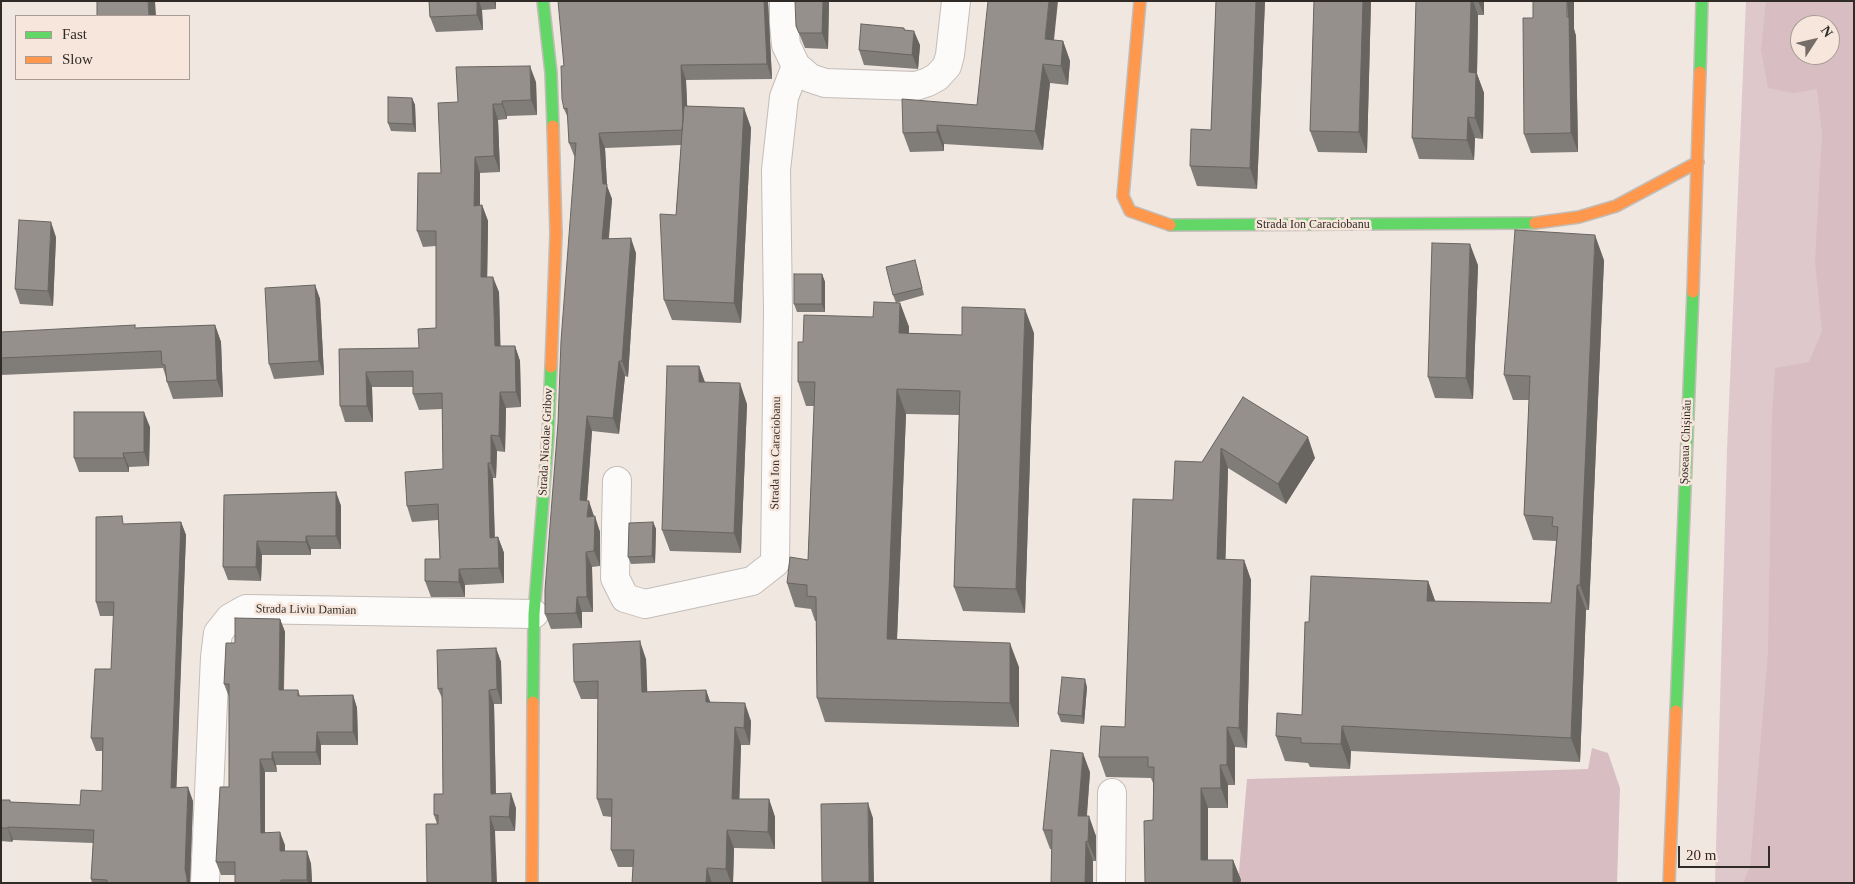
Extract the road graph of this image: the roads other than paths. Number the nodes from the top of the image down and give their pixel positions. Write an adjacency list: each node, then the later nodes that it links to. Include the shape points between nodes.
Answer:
1 (543, 1): 9 (main road, Strada Nicolae Gribov, via 551,74 556,234 548,438)
2 (784, 1): 6 (street, via 786,45)
3 (956, 1): 6 (street, via 947,66 928,82 916,86 825,83 810,78)
4 (1140, 1): 7 (main road, Strada Ion Caraciobanu, via 1123,196 1130,211 1172,226 1525,224 1579,217 1616,206)
5 (1702, 1): 7 (main road, Șoseaua Chișinău)
6 (796, 66): 8 (street, Strada Ion Caraciobanu, via 784,98 776,170 775,563 752,581 742,584 644,604 625,598 615,578)
7 (1698, 162): 14 (main road, Șoseaua Chișinău)
8 (617, 481)
9 (534, 614): 11 (street, Strada Liviu Damian, via 246,609 230,618 218,633 215,657); 12 (main road, Strada Nicolae Gribov)
10 (1112, 794): 13 (street)
11 (205, 883)
12 (532, 883)
13 (1112, 883)
14 (1670, 883)

